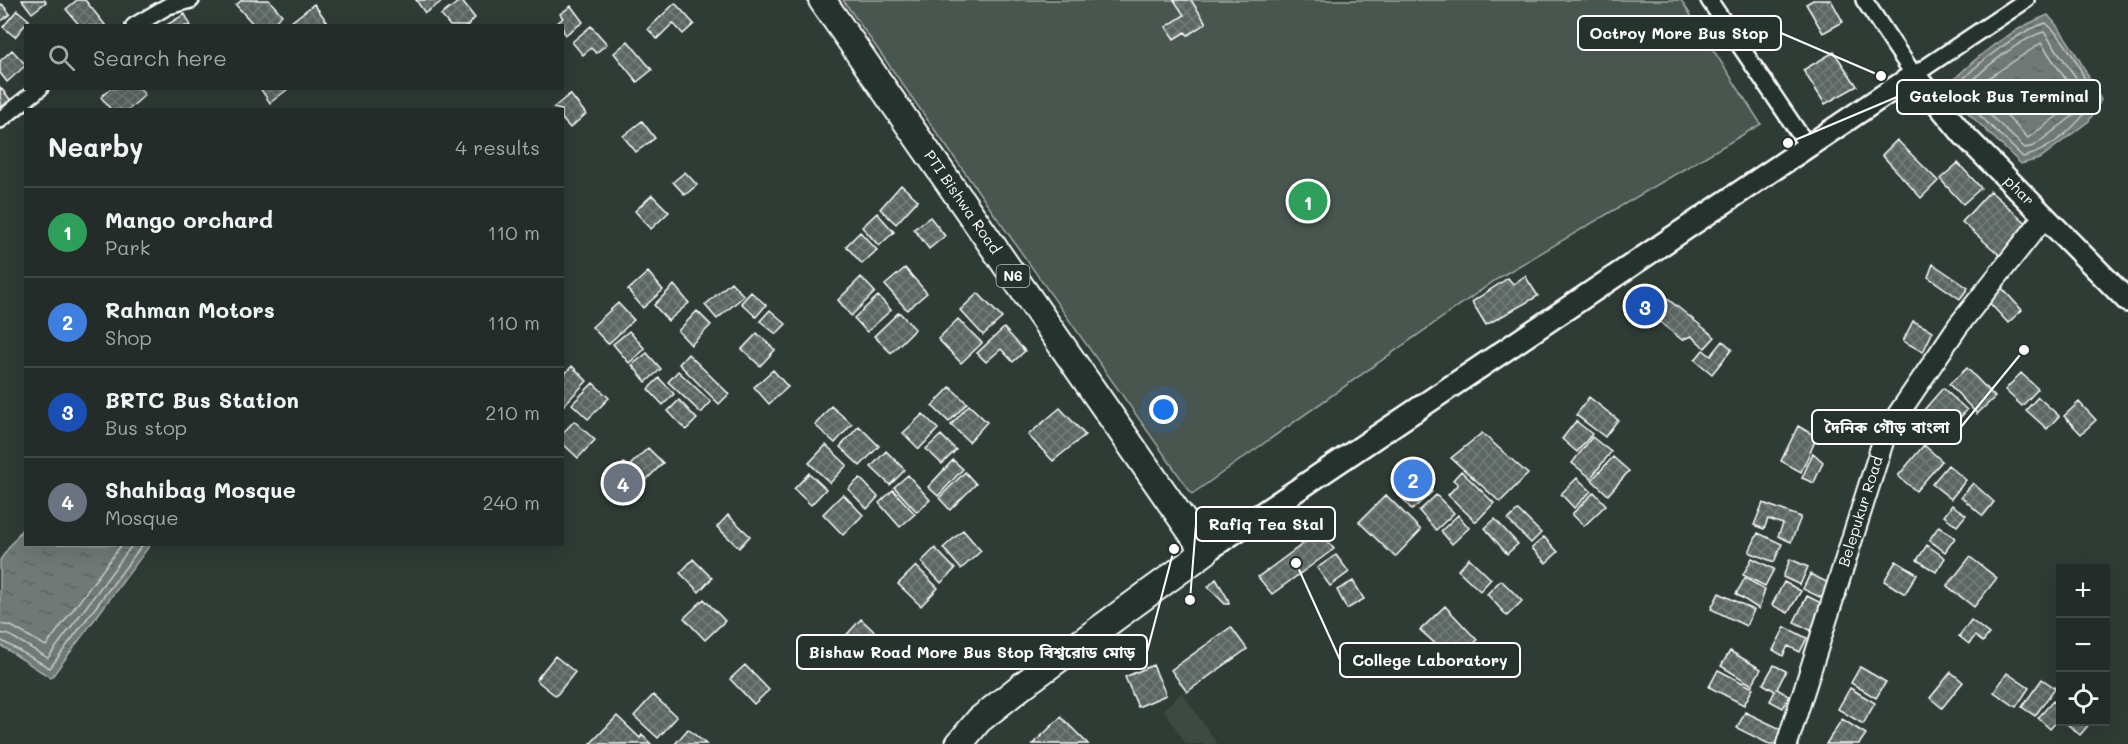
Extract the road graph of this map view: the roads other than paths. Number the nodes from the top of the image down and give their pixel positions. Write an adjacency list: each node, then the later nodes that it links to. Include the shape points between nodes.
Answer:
1 (191, 0): 6 (street, via 168,6)
2 (822, 0): 13 (highway, PTI Bishwa Road / N6)
3 (1709, 0): 10 (street)
4 (1864, 0): 7 (street)
5 (2026, 0): 7 (street)
6 (137, 24)
7 (1914, 75): 10 (main road); 11 (main road, phar, via 1963,134)
8 (37, 90): 9 (street)
9 (0, 120)
10 (1809, 148): 13 (main road)
11 (2045, 216): 12 (main road, phar); 15 (street, Belepukur Road, via 1958,326 1886,432)
12 (2128, 301)
13 (1205, 552): 14 (highway, via 1027,682 979,720)
14 (959, 744)
15 (1787, 744)

